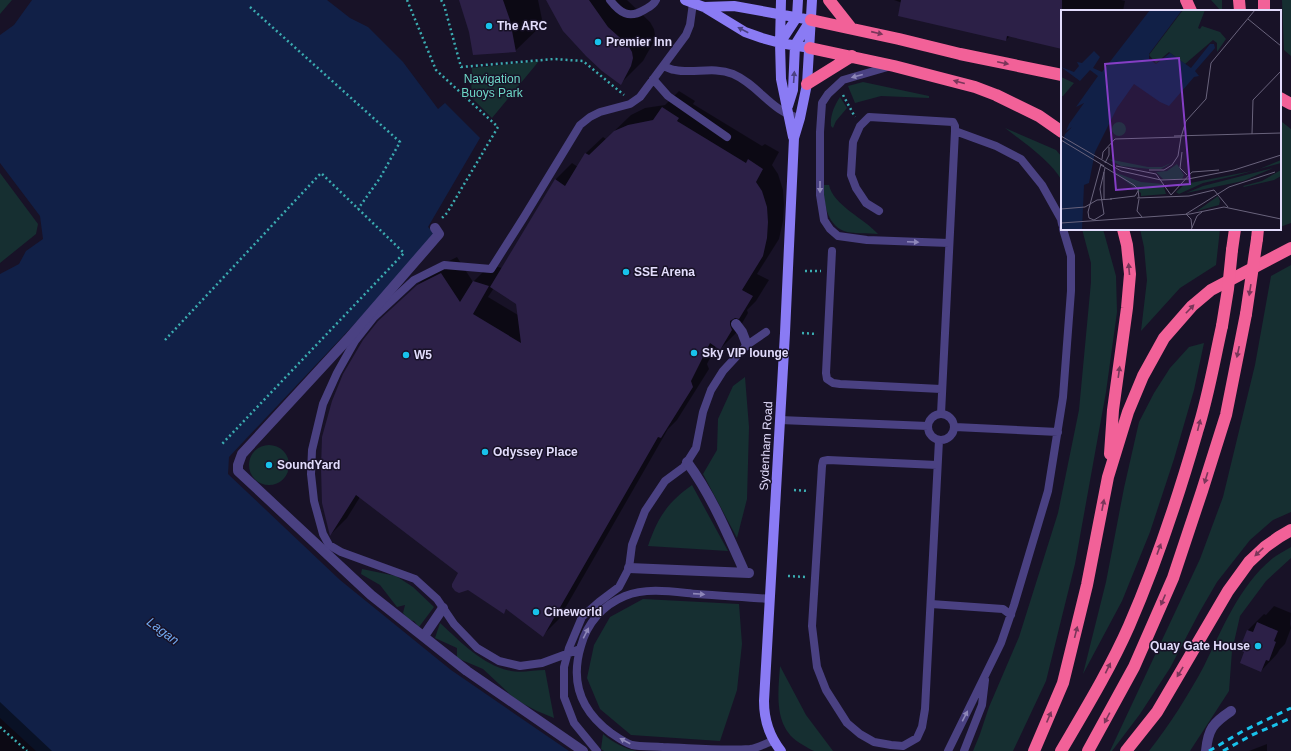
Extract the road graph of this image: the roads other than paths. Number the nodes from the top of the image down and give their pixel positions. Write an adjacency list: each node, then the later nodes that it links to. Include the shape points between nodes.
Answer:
1 (610, 0): 2 (lane, via 619,11 630,15 653,5)
2 (656, 0)
3 (744, 0): 11 (street)
4 (781, 0): 15 (street, Sydenham Road)
5 (798, 0): 16 (street)
6 (812, 0): 17 (street, Sydenham Road)
7 (829, 0): 18 (highway)
8 (1186, 0): 13 (highway)
9 (1239, 0): 14 (highway)
10 (689, 2): 12 (street); 23 (lane, via 690,25 686,35)
11 (734, 6): 12 (street); 15 (street)
12 (704, 7): 19 (street, one-way to 12, via 745,32)
13 (1191, 10)
14 (1240, 10)
15 (781, 14): 16 (street); 19 (street, Sydenham Road)
16 (797, 17): 17 (street); 19 (street)
17 (811, 20): 18 (highway); 20 (street); 21 (street, Sydenham Road)
18 (851, 28): 25 (highway, one-way to 25)
19 (780, 43): 20 (street); 30 (street, Sydenham Road, via 782,79)
20 (795, 45): 21 (street); 30 (street, one-way to 20, via 793,90)
21 (810, 48): 22 (highway); 27 (street, Sydenham Road)
22 (852, 56): 24 (highway); 27 (highway)
23 (663, 66): 26 (lane); 30 (lane, via 674,70 713,70 734,74 759,91 772,104)
24 (894, 66): 33 (highway, one-way to 24, via 1039,116 996,95); 43 (lane, one-way to 43, via 843,80 822,103 820,195 824,220 838,236)
25 (1061, 75)
26 (653, 79): 34 (lane, via 668,96); 63 (lane, via 640,97 630,104 600,112 580,125 491,269 444,265 414,280 374,317 355,341 323,404 312,450 311,474 314,501 323,534 329,545 341,552 415,579)
27 (807, 84): 31 (street, Sydenham Road)
28 (1281, 99): 29 (highway)
29 (1291, 104)
30 (788, 111): 31 (lane); 35 (street, Sydenham Road)
31 (800, 118): 35 (street, Sydenham Road)
32 (955, 131): 36 (lane, via 953,122 869,117 860,126 853,142 851,175 866,202); 37 (lane, via 996,146 1021,160 1042,185); 43 (lane)
33 (1061, 131)
34 (727, 136)
35 (794, 138): 51 (street, Sydenham Road)
36 (879, 211)
37 (1061, 219)
38 (434, 228): 65 (street, via 439,234 348,339 242,454 238,465 238,471 371,595)
39 (1063, 230): 54 (lane, via 1071,256 1071,291)
40 (1123, 230): 58 (highway, one-way to 40, via 1113,410 1130,274)
41 (1234, 230): 77 (highway, one-way to 41, bridge, via 1101,682 1128,627 1170,517 1207,397 1228,289)
42 (1257, 234): 78 (highway, one-way to 78, bridge, via 1246,314 1226,415 1202,491 1173,578 1134,667)
43 (949, 244): 49 (lane)
44 (1291, 248): 58 (highway, one-way to 44, via 1142,376 1164,338 1192,306 1212,290)
45 (832, 251): 49 (lane, via 827,379 833,383)
46 (736, 324): 48 (street)
47 (766, 332): 48 (lane)
48 (748, 345): 56 (lane, via 723,371 710,390 696,448)
49 (941, 389): 50 (lane)
50 (941, 414): 52 (lane, via 932,417); 53 (lane, via 952,419)
51 (780, 420): 52 (lane); 61 (street, Sydenham Road)
52 (928, 426): 55 (lane, via 931,436)
53 (955, 427): 54 (lane); 55 (lane, via 950,437)
54 (1058, 432): 64 (lane, via 1048,491)
55 (939, 440): 57 (lane)
56 (687, 462): 60 (lane, via 665,481 645,511 632,545); 60 (street, via 719,516 748,573)
57 (938, 465): 62 (lane); 62 (lane, via 828,460 823,462 822,466 812,626 817,667 826,690 847,723 874,742 903,746 917,738 922,727)
58 (1108, 477): 76 (highway, one-way to 58, via 1063,683 1087,585)
59 (1291, 530): 79 (highway, one-way to 79, via 1265,547 1249,562 1228,591 1157,712)
60 (630, 568): 67 (lane, via 619,587 582,617)
61 (770, 599): 66 (lane, one-way to 61, via 584,635 593,620 606,606 626,596 646,592 676,592); 70 (street, Sydenham Road, via 764,714)
62 (931, 604): 64 (lane, via 1003,609)
63 (444, 608): 65 (street); 67 (lane, via 454,624 477,648 499,661 520,666 542,663)
64 (1011, 615): 68 (lane, via 1001,644)
65 (424, 636): 71 (street, via 467,671)
66 (580, 649): 67 (lane); 70 (lane, one-way to 66, via 752,749 632,745 600,724 588,710 576,680)
67 (567, 654): 72 (lane, via 564,667 564,697 574,723)
68 (986, 673): 74 (lane, one-way to 68); 75 (lane, via 982,705)
69 (1231, 711): 80 (street, via 1216,723 1207,737)
70 (773, 741): 73 (street, Sydenham Road)
71 (583, 751)
72 (597, 751)
73 (781, 751)
74 (948, 751)
75 (964, 751)
76 (1034, 751)
77 (1061, 751)
78 (1088, 751)
79 (1126, 751)
80 (1206, 751)

